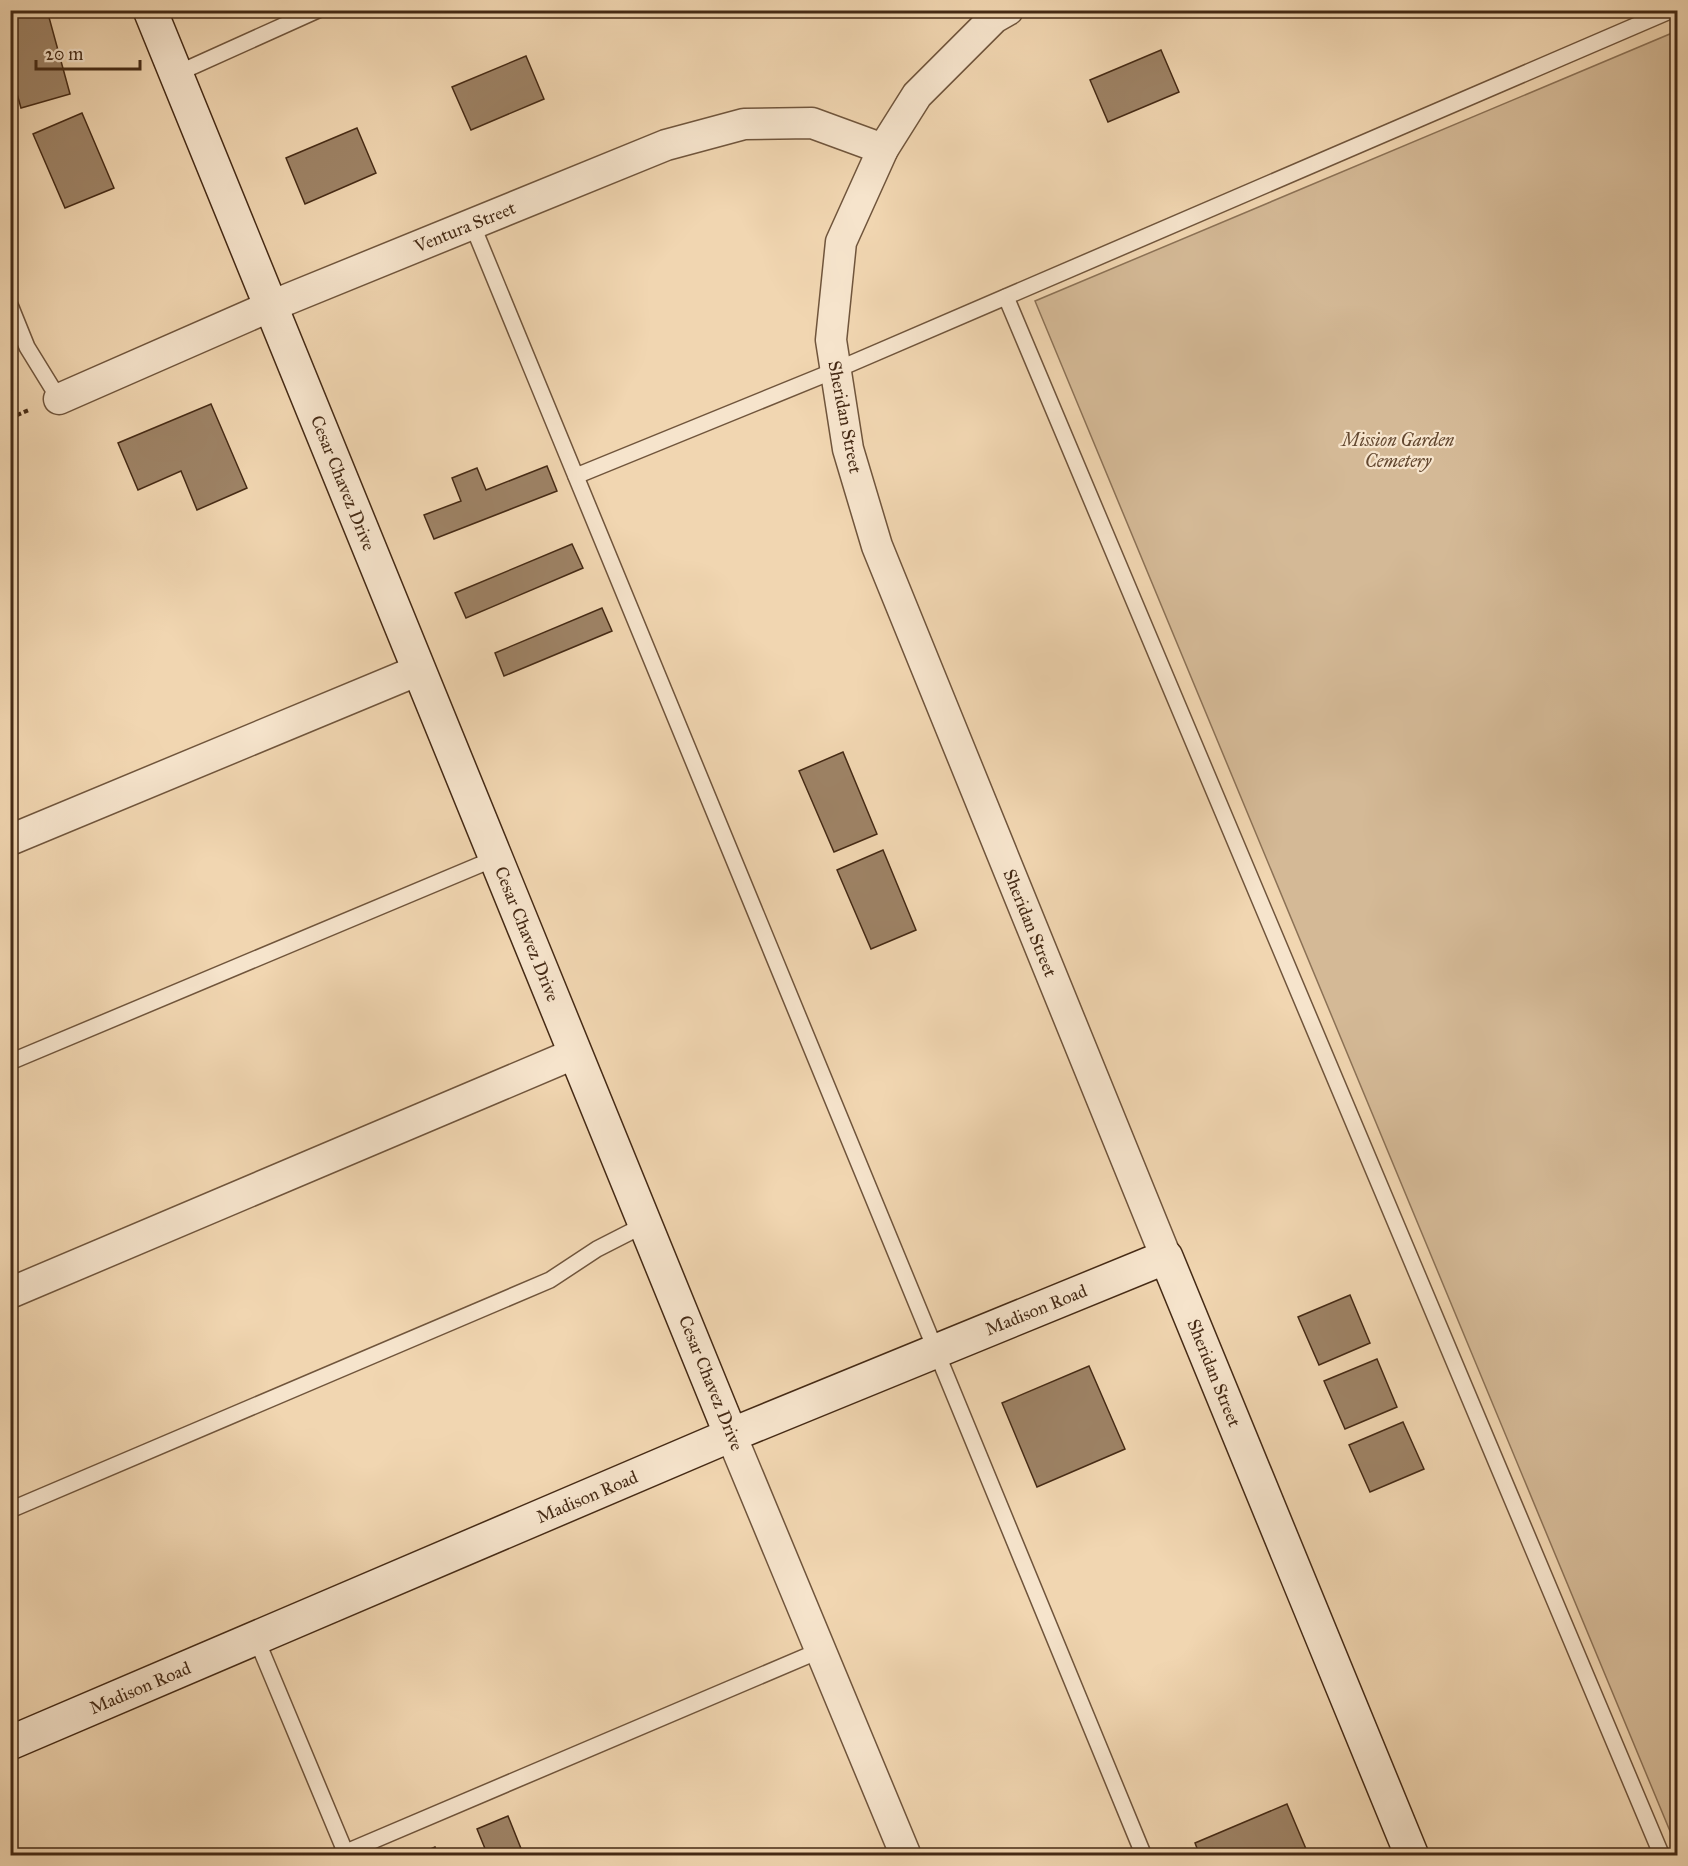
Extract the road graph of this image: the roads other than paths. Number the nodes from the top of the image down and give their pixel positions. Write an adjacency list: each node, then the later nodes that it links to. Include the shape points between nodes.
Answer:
1 (150, 10): 5 (street, Cesar Chavez Drive)
2 (318, 10): 5 (lane)
3 (1008, 10): 6 (street, Sheridan Street, via 994,18 917,95)
4 (1672, 10): 8 (lane)
5 (176, 74): 10 (street, Cesar Chavez Drive)
6 (883, 149): 7 (street, Ventura Street, via 812,123 744,124 666,145); 11 (street, Sheridan Street, via 842,242 831,340)
7 (472, 224): 10 (street, Ventura Street); 13 (lane)
8 (1006, 297): 11 (lane); 32 (lane)
9 (10, 305): 12 (lane, via 27,347)
10 (271, 306): 12 (street, Ventura Street); 14 (street, Cesar Chavez Drive)
11 (836, 370): 13 (lane); 20 (street, Sheridan Street, via 848,449 877,546)
12 (59, 399)
13 (576, 476): 22 (lane)
14 (419, 670): 15 (street); 16 (street, Cesar Chavez Drive)
15 (10, 840)
16 (496, 858): 17 (street, Cesar Chavez Drive); 18 (lane)
17 (576, 1053): 19 (street, Cesar Chavez Drive); 21 (street)
18 (10, 1062)
19 (646, 1224): 23 (street, Cesar Chavez Drive); 24 (lane, via 597,1249 550,1280)
20 (1166, 1257): 22 (street, Madison Road); 31 (street, Sheridan Street)
21 (10, 1293)
22 (935, 1352): 23 (street, Madison Road); 30 (lane)
23 (731, 1435): 25 (street, Madison Road); 26 (street, Cesar Chavez Drive)
24 (10, 1510)
25 (256, 1638): 27 (street, Madison Road); 28 (lane)
26 (821, 1650): 28 (lane); 29 (street, Cesar Chavez Drive)
27 (10, 1743)
28 (343, 1854)
29 (904, 1855)
30 (1144, 1856)
31 (1412, 1856)
32 (1662, 1856)

